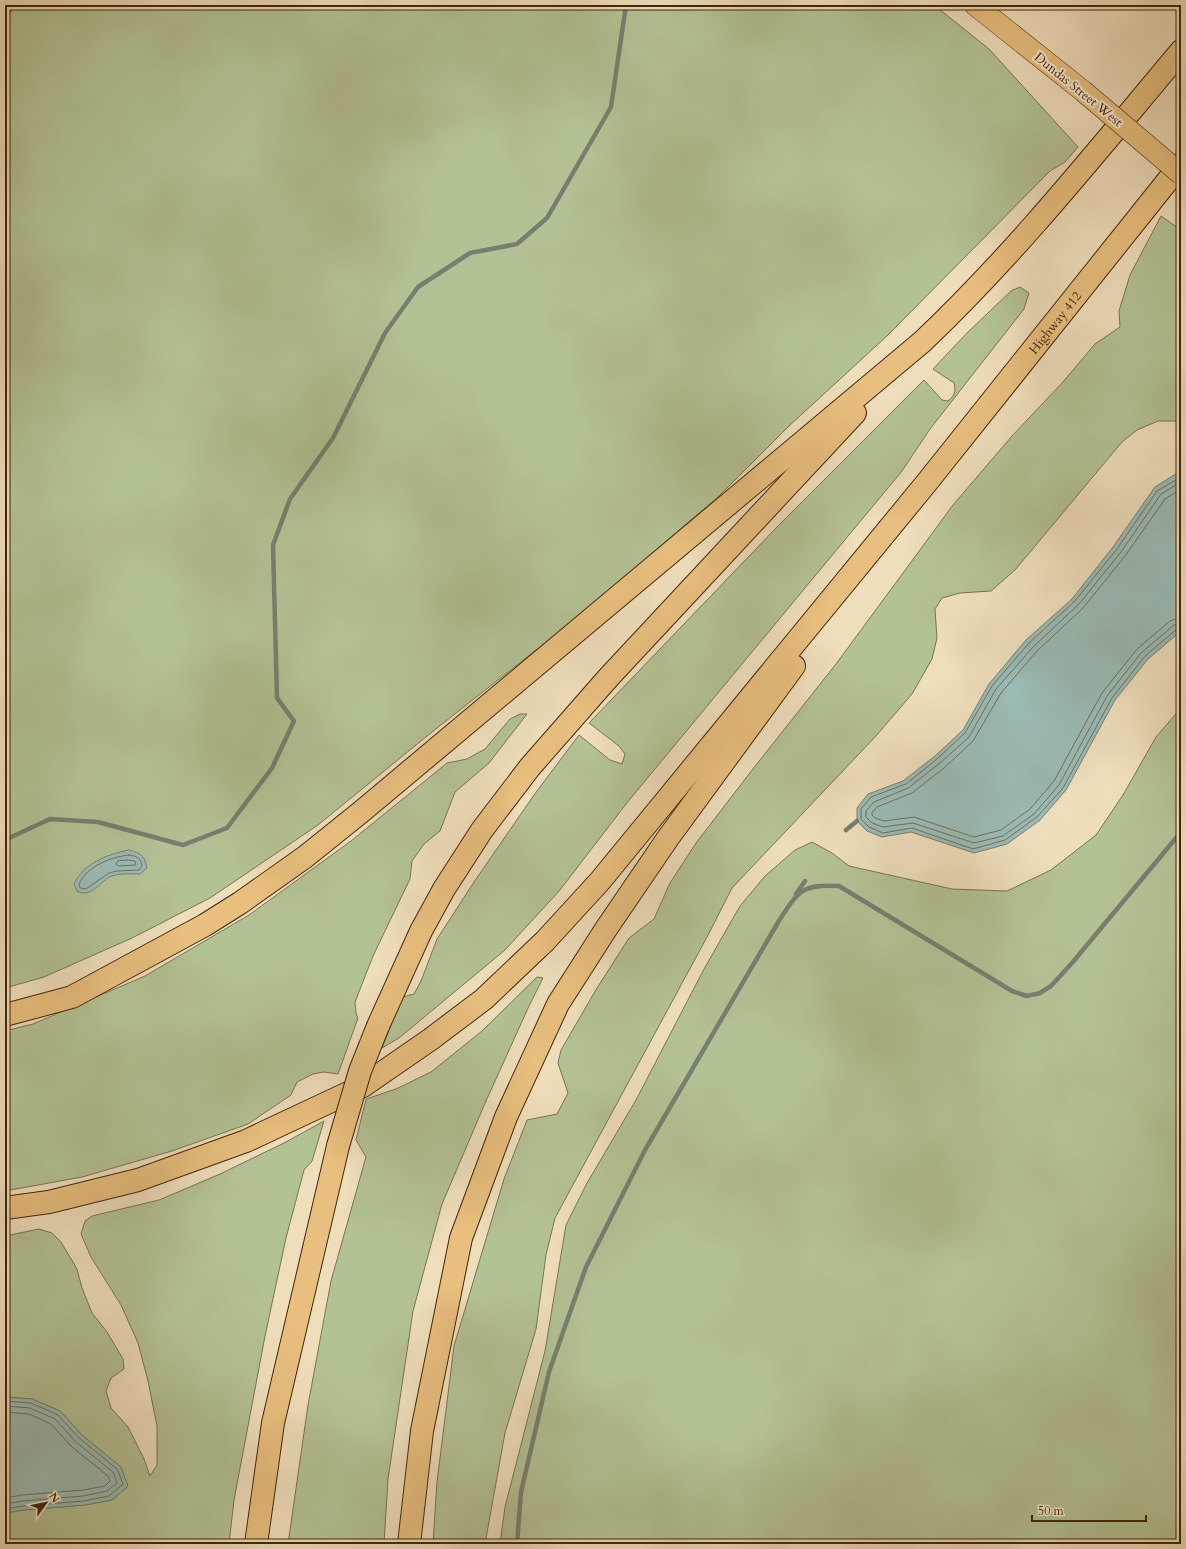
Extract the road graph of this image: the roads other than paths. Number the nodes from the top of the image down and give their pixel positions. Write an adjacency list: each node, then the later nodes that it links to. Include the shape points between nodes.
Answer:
1 (975, 5): 4 (main road, Dundas Street West, bridge, via 1083,91)
2 (1181, 51): 5 (highway, via 1027,234 955,311)
3 (1181, 164): 6 (highway, Highway 412)
4 (1181, 174)
5 (922, 342): 7 (highway, via 305,857 204,925 72,997); 9 (highway, bridge, via 608,678 530,767 482,830 444,889 421,932 378,1026 360,1071 338,1146 273,1423)
6 (928, 481): 8 (highway, via 600,880 545,941 484,999 363,1086 246,1141 138,1180 49,1202); 10 (highway, via 668,838 558,1004 506,1117 461,1238 422,1431)
7 (5, 1015)
8 (5, 1208)
9 (256, 1544)
10 (409, 1544)

